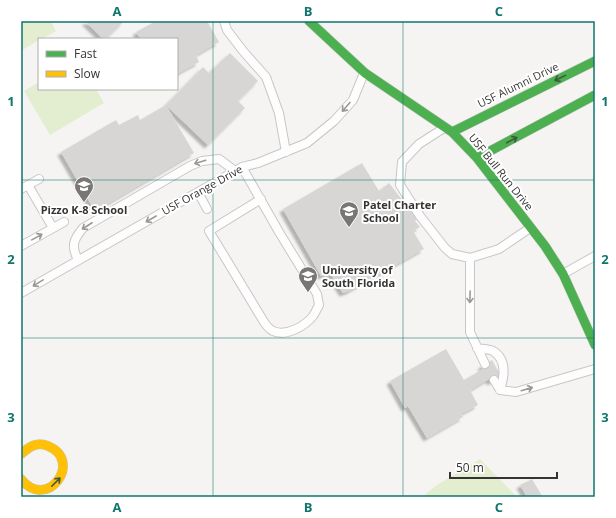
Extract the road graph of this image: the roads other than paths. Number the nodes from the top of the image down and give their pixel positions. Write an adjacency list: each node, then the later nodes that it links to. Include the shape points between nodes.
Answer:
1 (224, 21): 7 (lane, via 227,30 266,77 279,114)
2 (309, 21): 4 (street, USF Bull Run Drive)
3 (595, 61): 6 (street, USF Alumni Drive, one-way to 6)
4 (365, 73): 6 (street, USF Bull Run Drive); 7 (lane, USF Orange Drive, one-way to 7, via 353,100 334,121 307,143)
5 (595, 95): 8 (street, one-way to 5)
6 (448, 130): 8 (street, USF Bull Run Drive); 20 (lane, via 419,144 402,162 400,185 445,248 452,254)
7 (286, 152): 9 (lane, USF Orange Drive)
8 (477, 158): 16 (street, USF Bull Run Drive)
9 (239, 168): 12 (lane, USF Orange Drive); 13 (lane); 21 (lane, one-way to 21, via 219,159 202,161 190,166 83,228 74,243 73,251)
10 (39, 179): 11 (lane)
11 (25, 187): 17 (lane)
12 (198, 192): 14 (lane); 21 (lane, USF Orange Drive, one-way to 21)
13 (261, 199): 13 (lane, via 317,294 319,305 312,317 303,325 281,333 272,330 264,322 209,231)
14 (207, 210)
15 (64, 222): 17 (lane)
16 (531, 227): 20 (lane, via 499,249); 22 (street, USF Bull Run Drive)
17 (53, 228): 18 (lane, one-way to 17)
18 (21, 246)
19 (595, 256): 22 (lane)
20 (470, 258): 25 (lane, one-way to 25, via 470,332)
21 (78, 260): 23 (lane, USF Orange Drive, one-way to 23)
22 (563, 274): 24 (street, USF Bull Run Drive)
23 (21, 293)
24 (595, 345)
25 (477, 348): 26 (lane); 29 (lane, via 493,351 499,358 504,375)
26 (485, 364)
27 (595, 369): 29 (lane, one-way to 27, via 516,392)
28 (494, 380): 29 (lane)
29 (500, 390)
30 (21, 454): 31 (street, one-way to 30, via 28,487 43,490 57,483 64,470 61,455 50,445 35,444)
31 (21, 479)

